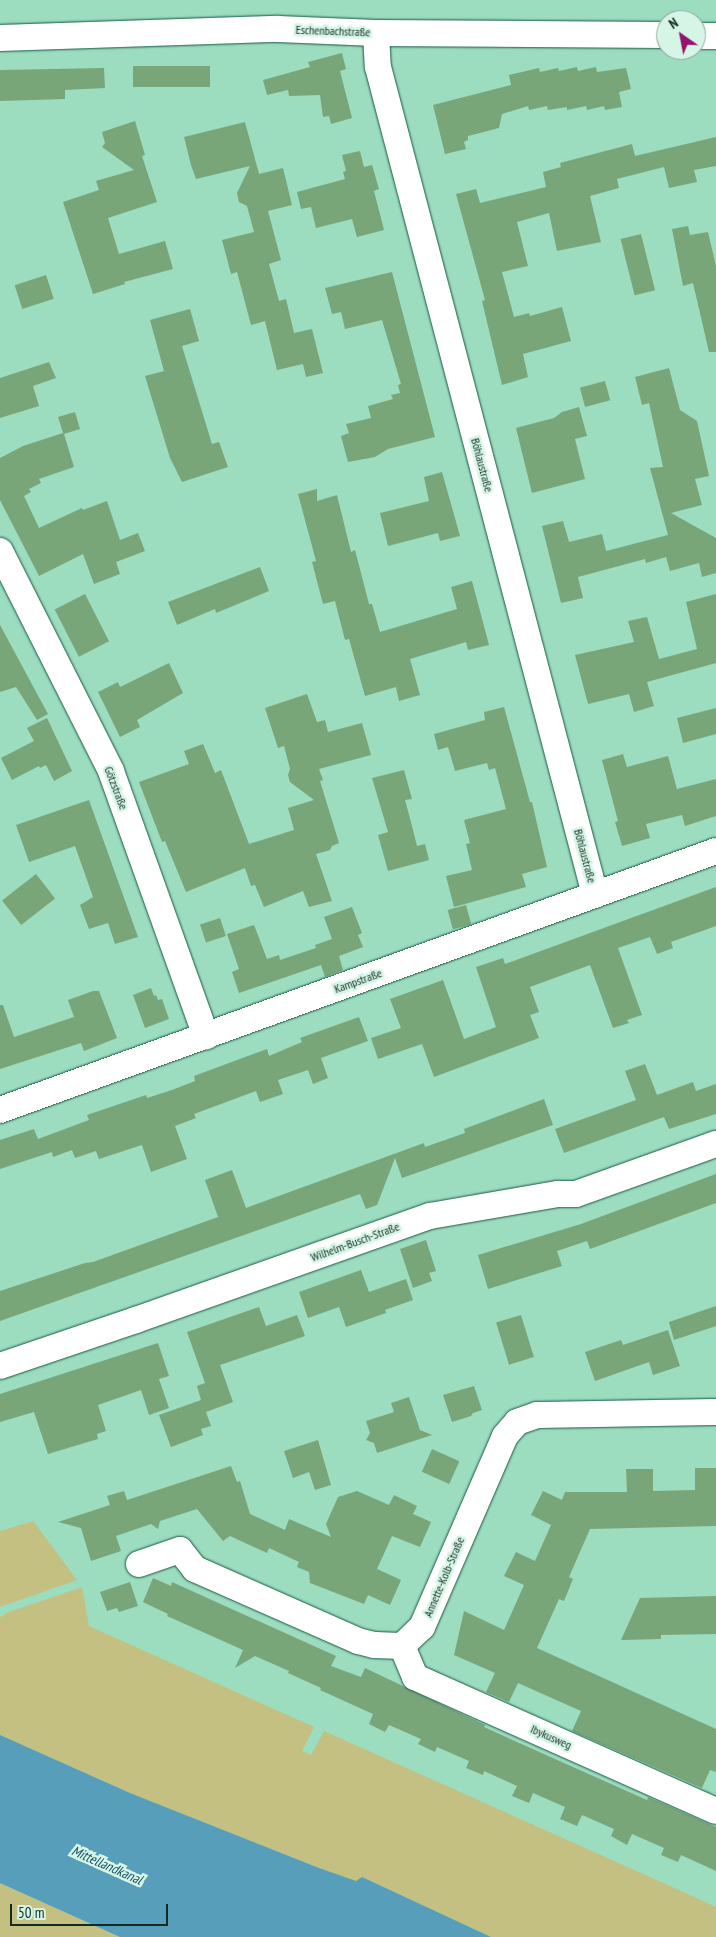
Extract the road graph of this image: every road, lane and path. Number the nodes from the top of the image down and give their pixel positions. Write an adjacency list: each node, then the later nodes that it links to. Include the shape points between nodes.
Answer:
1 (376, 33): 2 (street, Eschenbachstraße); 3 (street, Eschenbachstraße, via 278,29); 6 (street, Böhlaustraße, via 380,76)
2 (656, 35)
3 (0, 38)
4 (0, 550): 7 (street, Götzstraße, via 111,771)
5 (716, 851): 6 (street, Kampstraße)
6 (595, 895): 7 (street, Kampstraße)
7 (206, 1037): 8 (street, Kampstraße)
8 (0, 1110)
9 (716, 1144): 10 (street, Wilhelm-Busch-Straße, via 576,1194 558,1194 430,1216)
10 (0, 1366)
11 (716, 1412): 13 (street, Annette-Kolb-Straße, via 536,1415 517,1422 505,1436 422,1627)
12 (139, 1564): 13 (street, via 180,1550 196,1569 358,1641)
13 (402, 1646): 14 (street, Ibykusweg, via 414,1676)
14 (716, 1811)

